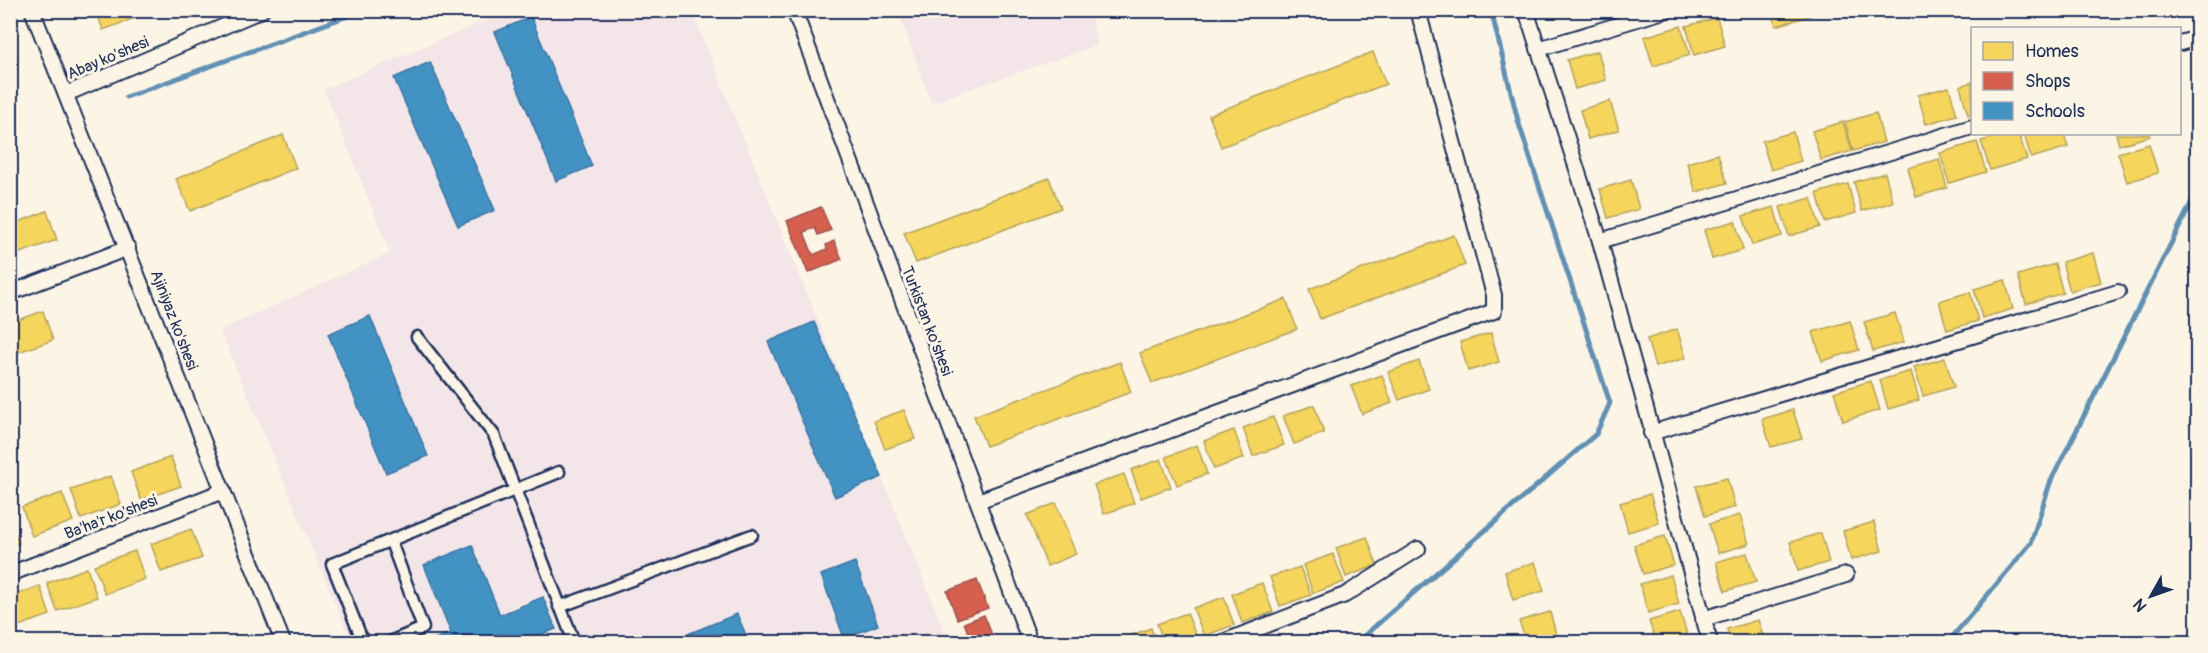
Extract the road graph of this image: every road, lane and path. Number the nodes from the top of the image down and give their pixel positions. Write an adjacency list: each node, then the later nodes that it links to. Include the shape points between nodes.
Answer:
1 (32, 10): 10 (street, Ajiniyaz ko'shesi)
2 (262, 10): 10 (street, Abay ko'shesi)
3 (794, 10): 21 (street, Turkistan ko'shesi)
4 (1418, 10): 21 (street, via 1494,295 1494,311)
5 (1526, 10): 9 (street)
6 (1667, 10): 9 (street)
7 (2198, 38): 8 (street)
8 (2181, 43)
9 (1538, 49): 12 (street)
10 (66, 94): 13 (street, Ajiniyaz ko'shesi)
11 (1971, 127): 12 (street)
12 (1600, 241): 17 (street)
13 (128, 248): 15 (street); 20 (street, Ajiniyaz ko'shesi)
14 (2118, 292): 17 (street)
15 (10, 293)
16 (417, 337): 19 (street, via 494,435)
17 (1651, 433): 28 (street)
18 (559, 472): 19 (street)
19 (516, 489): 23 (street); 27 (street)
20 (223, 491): 25 (street, Ba'ha'r ko'shesi); 29 (street, Ajiniyaz ko'shesi)
21 (978, 501): 33 (street, Turkistan ko'shesi)
22 (752, 535): 27 (street)
23 (391, 542): 30 (street, via 332,564); 31 (street, via 423,628)
24 (1418, 549): 34 (street, via 1345,595)
25 (10, 574)
26 (1846, 574): 28 (street)
27 (559, 607): 32 (street)
28 (1703, 619): 35 (street)
29 (283, 642)
30 (363, 642)
31 (390, 642)
32 (574, 642)
33 (1030, 642)
34 (1223, 642)
35 (1710, 642)

